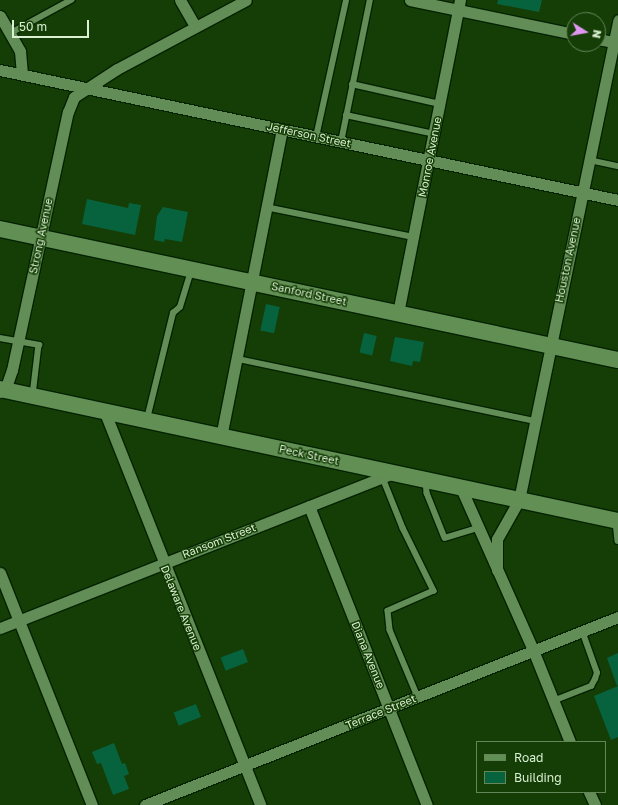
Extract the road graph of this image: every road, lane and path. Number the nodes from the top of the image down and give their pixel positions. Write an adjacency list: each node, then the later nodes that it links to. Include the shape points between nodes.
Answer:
1 (71, 0): 12 (lane)
2 (180, 0): 10 (street)
3 (246, 0): 10 (street, Strong Avenue)
4 (346, 0): 23 (lane)
5 (370, 0): 17 (lane)
6 (410, 0): 7 (street)
7 (460, 5): 11 (street); 19 (street, Monroe Avenue)
8 (0, 16): 12 (street)
9 (618, 20): 14 (street, Houston Avenue)
10 (195, 26): 18 (street, Strong Avenue)
11 (566, 32)
12 (10, 34): 16 (street, via 20,51)
13 (606, 40): 14 (street)
14 (616, 42): 25 (street, Houston Avenue)
15 (0, 70): 16 (street, Jefferson Street)
16 (22, 74): 18 (street, Jefferson Street)
17 (352, 84): 19 (lane); 20 (lane)
18 (86, 88): 21 (street, Jefferson Street); 33 (street, Strong Avenue, via 74,97 68,112)
19 (440, 104): 22 (street, Monroe Avenue)
20 (346, 115): 22 (lane); 24 (lane)
21 (282, 130): 23 (street, Jefferson Street); 30 (street)
22 (434, 134): 26 (street, Monroe Avenue)
23 (316, 137): 24 (street, Jefferson Street)
24 (341, 142): 26 (street, Jefferson Street)
25 (589, 160): 27 (lane); 28 (street, Houston Avenue)
26 (429, 161): 28 (street, Jefferson Street); 32 (street, Monroe Avenue)
27 (618, 166)
28 (582, 193): 29 (street, Jefferson Street); 39 (street, Houston Avenue)
29 (618, 200)
30 (266, 207): 32 (lane); 35 (street)
31 (0, 229): 33 (street, Sanford Street)
32 (414, 237): 36 (street, Monroe Avenue)
33 (40, 238): 34 (street, Sanford Street); 38 (street, Strong Avenue)
34 (191, 269): 35 (street, Sanford Street); 45 (lane, via 180,307 173,313)
35 (251, 282): 36 (street, Sanford Street); 40 (street)
36 (398, 313): 39 (street, Sanford Street)
37 (0, 338): 38 (lane)
38 (18, 342): 42 (street, Strong Avenue, via 12,370); 43 (lane, via 39,345)
39 (550, 346): 41 (street, Sanford Street); 46 (street, Houston Avenue)
40 (238, 358): 46 (lane); 47 (street)
41 (618, 360)
42 (2, 390): 43 (street, Peck Street)
43 (33, 395): 44 (street, Peck Street)
44 (104, 410): 45 (street, Peck Street); 56 (street, Delaware Avenue)
45 (146, 420): 47 (street, Peck Street)
46 (534, 421): 51 (street, Houston Avenue)
47 (221, 437): 48 (street, Peck Street)
48 (388, 476): 49 (street, Peck Street); 52 (street, Ransom Street); 64 (lane, via 406,535 434,591 388,611 390,630)
49 (426, 481): 50 (street, Peck Street); 54 (lane, via 427,493 445,538)
50 (461, 488): 51 (street, Peck Street); 54 (street)
51 (519, 500): 53 (street, Peck Street); 57 (street, Houston Avenue, via 497,539)
52 (309, 506): 56 (street, Ransom Street); 66 (street, Diana Avenue)
53 (617, 521): 55 (lane)
54 (478, 528): 57 (street)
55 (618, 541)
56 (163, 562): 60 (street, Ransom Street); 68 (street, Delaware Avenue)
57 (497, 570): 63 (street)
58 (0, 573): 60 (street)
59 (618, 618): 62 (street, Terrace Street)
60 (19, 620): 61 (street, Ransom Street); 70 (street)
61 (0, 628)
62 (582, 632): 63 (street, Terrace Street); 65 (lane, via 596,672 595,679 591,686)
63 (533, 650): 64 (street, Terrace Street); 65 (street)
64 (418, 697): 66 (street, Terrace Street)
65 (553, 701): 67 (street)
66 (390, 709): 68 (street, Terrace Street); 73 (street, Diana Avenue)
67 (570, 741)
68 (244, 766): 71 (street, Terrace Street); 72 (street, Delaware Avenue)
69 (589, 793): 74 (street)
70 (92, 805)
71 (145, 805)
72 (260, 805)
73 (427, 805)
74 (595, 805)

